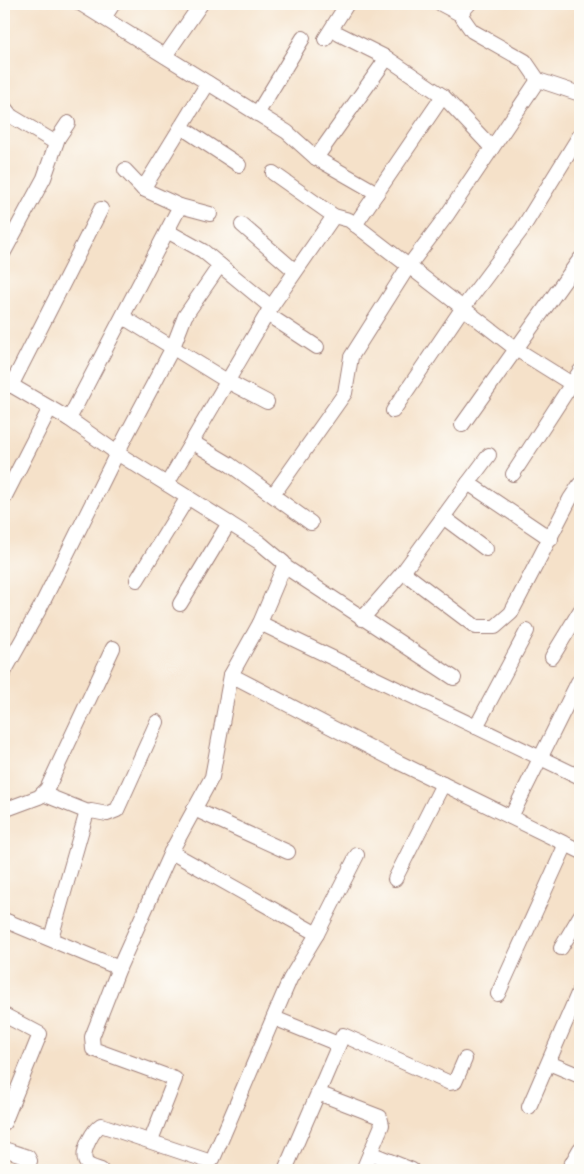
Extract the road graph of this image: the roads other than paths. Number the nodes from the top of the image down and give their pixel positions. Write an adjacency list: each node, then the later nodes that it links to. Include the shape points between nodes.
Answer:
1 (81, 4): 7 (street)
2 (113, 4): 7 (street)
3 (201, 4): 9 (street)
4 (347, 4): 10 (street, via 332,36)
5 (441, 4): 6 (street)
6 (464, 9): 11 (street, via 472,31 525,61)
7 (104, 18): 9 (street)
8 (303, 38): 16 (street)
9 (165, 56): 12 (street)
10 (387, 58): 14 (street); 22 (street)
11 (538, 80): 13 (street); 21 (street)
12 (208, 83): 16 (street); 18 (street)
13 (580, 94)
14 (443, 96): 21 (street); 27 (street)
15 (4, 107): 20 (street, via 11,116)
16 (258, 114): 22 (street, via 287,132)
17 (68, 123): 20 (street)
18 (181, 127): 23 (street); 26 (street)
19 (580, 135): 40 (street, via 522,229)
20 (56, 143): 35 (street, via 44,178)
21 (492, 148): 38 (street)
22 (316, 158): 27 (street)
23 (239, 165)
24 (125, 170): 26 (street)
25 (273, 173): 31 (street)
26 (144, 189): 28 (street)
27 (376, 193): 33 (street)
28 (180, 206): 30 (street); 34 (street)
29 (101, 209): 48 (street)
30 (210, 214)
31 (334, 216): 33 (street); 39 (street)
32 (242, 225): 39 (street)
33 (355, 225): 38 (street)
34 (167, 231): 37 (street); 42 (street)
35 (4, 251)
36 (580, 259): 45 (street)
37 (220, 265): 41 (street); 43 (street, via 185,316)
38 (408, 267): 40 (street); 62 (street, via 351,357 345,393)
39 (295, 272): 41 (street)
40 (462, 309): 45 (street); 52 (street)
41 (269, 310): 44 (street); 47 (street)
42 (123, 317): 43 (street); 53 (street)
43 (173, 346): 47 (street); 56 (street)
44 (317, 347)
45 (516, 349): 49 (street); 54 (street)
46 (580, 371): 49 (street)
47 (227, 381): 50 (street); 55 (street)
48 (8, 384): 51 (street)
49 (576, 386): 58 (street)
50 (267, 402)
51 (50, 408): 53 (street); 64 (street)
52 (393, 411)
53 (69, 420): 56 (street)
54 (462, 425)
55 (192, 442): 60 (street); 62 (street)
56 (117, 453): 60 (street); 80 (street, via 40,608)
57 (489, 455): 59 (street)
58 (513, 474)
59 (468, 483): 65 (street); 68 (street)
60 (167, 484): 63 (street)
61 (580, 484): 68 (street)
62 (273, 495): 67 (street)
63 (188, 497): 66 (street); 72 (street)
64 (4, 498)
65 (443, 517): 69 (street); 71 (street)
66 (229, 523): 70 (street, via 280,558); 73 (street)
67 (311, 523)
68 (551, 540): 71 (street, via 511,613 495,627 476,626)
69 (486, 548)
70 (284, 566): 75 (street); 76 (street)
71 (403, 572): 75 (street)
72 (137, 580)
73 (180, 604)
74 (580, 611): 79 (street)
75 (362, 619): 82 (street)
76 (260, 623): 81 (street); 85 (street)
77 (527, 631): 85 (street)
78 (113, 648): 89 (street)
79 (552, 657)
80 (4, 672)
81 (231, 676): 88 (street); 90 (street, via 212,776)
82 (454, 678)
83 (578, 682): 86 (street)
84 (157, 722): 92 (street, via 117,810 107,814)
85 (476, 727): 86 (street)
86 (540, 758): 87 (street); 93 (street)
87 (580, 777)
88 (443, 784): 93 (street); 99 (street)
89 (43, 794): 91 (street); 92 (street)
90 (194, 809): 96 (street); 97 (street)
91 (4, 810)
92 (88, 812): 103 (street)
93 (511, 817): 94 (street)
94 (566, 844): 95 (street); 107 (street)
95 (580, 851)
96 (171, 852): 102 (street); 105 (street)
97 (288, 852)
98 (357, 855): 102 (street)
99 (395, 879)
100 (580, 916): 104 (street)
101 (4, 920): 103 (street)
102 (317, 934): 109 (street, via 290,980)
103 (51, 938): 105 (street)
104 (561, 948)
105 (119, 968): 117 (street, via 91,1042 93,1049 175,1079)
106 (580, 989): 112 (street)
107 (498, 994)
108 (4, 1015): 116 (street, via 40,1034)
109 (274, 1018): 110 (street); 117 (street, via 211,1161)
110 (338, 1044): 111 (street, via 345,1034 450,1083 455,1082); 114 (street)
111 (465, 1059)
112 (549, 1063): 113 (street); 115 (street)
113 (580, 1076)
114 (318, 1093): 120 (street, via 380,1117 382,1125); 123 (street)
115 (529, 1107)
116 (4, 1123)
117 (151, 1140): 122 (street, via 106,1125 99,1126 85,1149 84,1159 87,1164)
118 (4, 1148): 121 (street, via 28,1157 30,1161)
119 (580, 1149): 126 (street)
120 (370, 1153): 124 (street); 125 (street)
121 (24, 1170)
122 (101, 1170)
123 (285, 1170)
124 (364, 1170)
125 (412, 1170)
126 (568, 1170)

